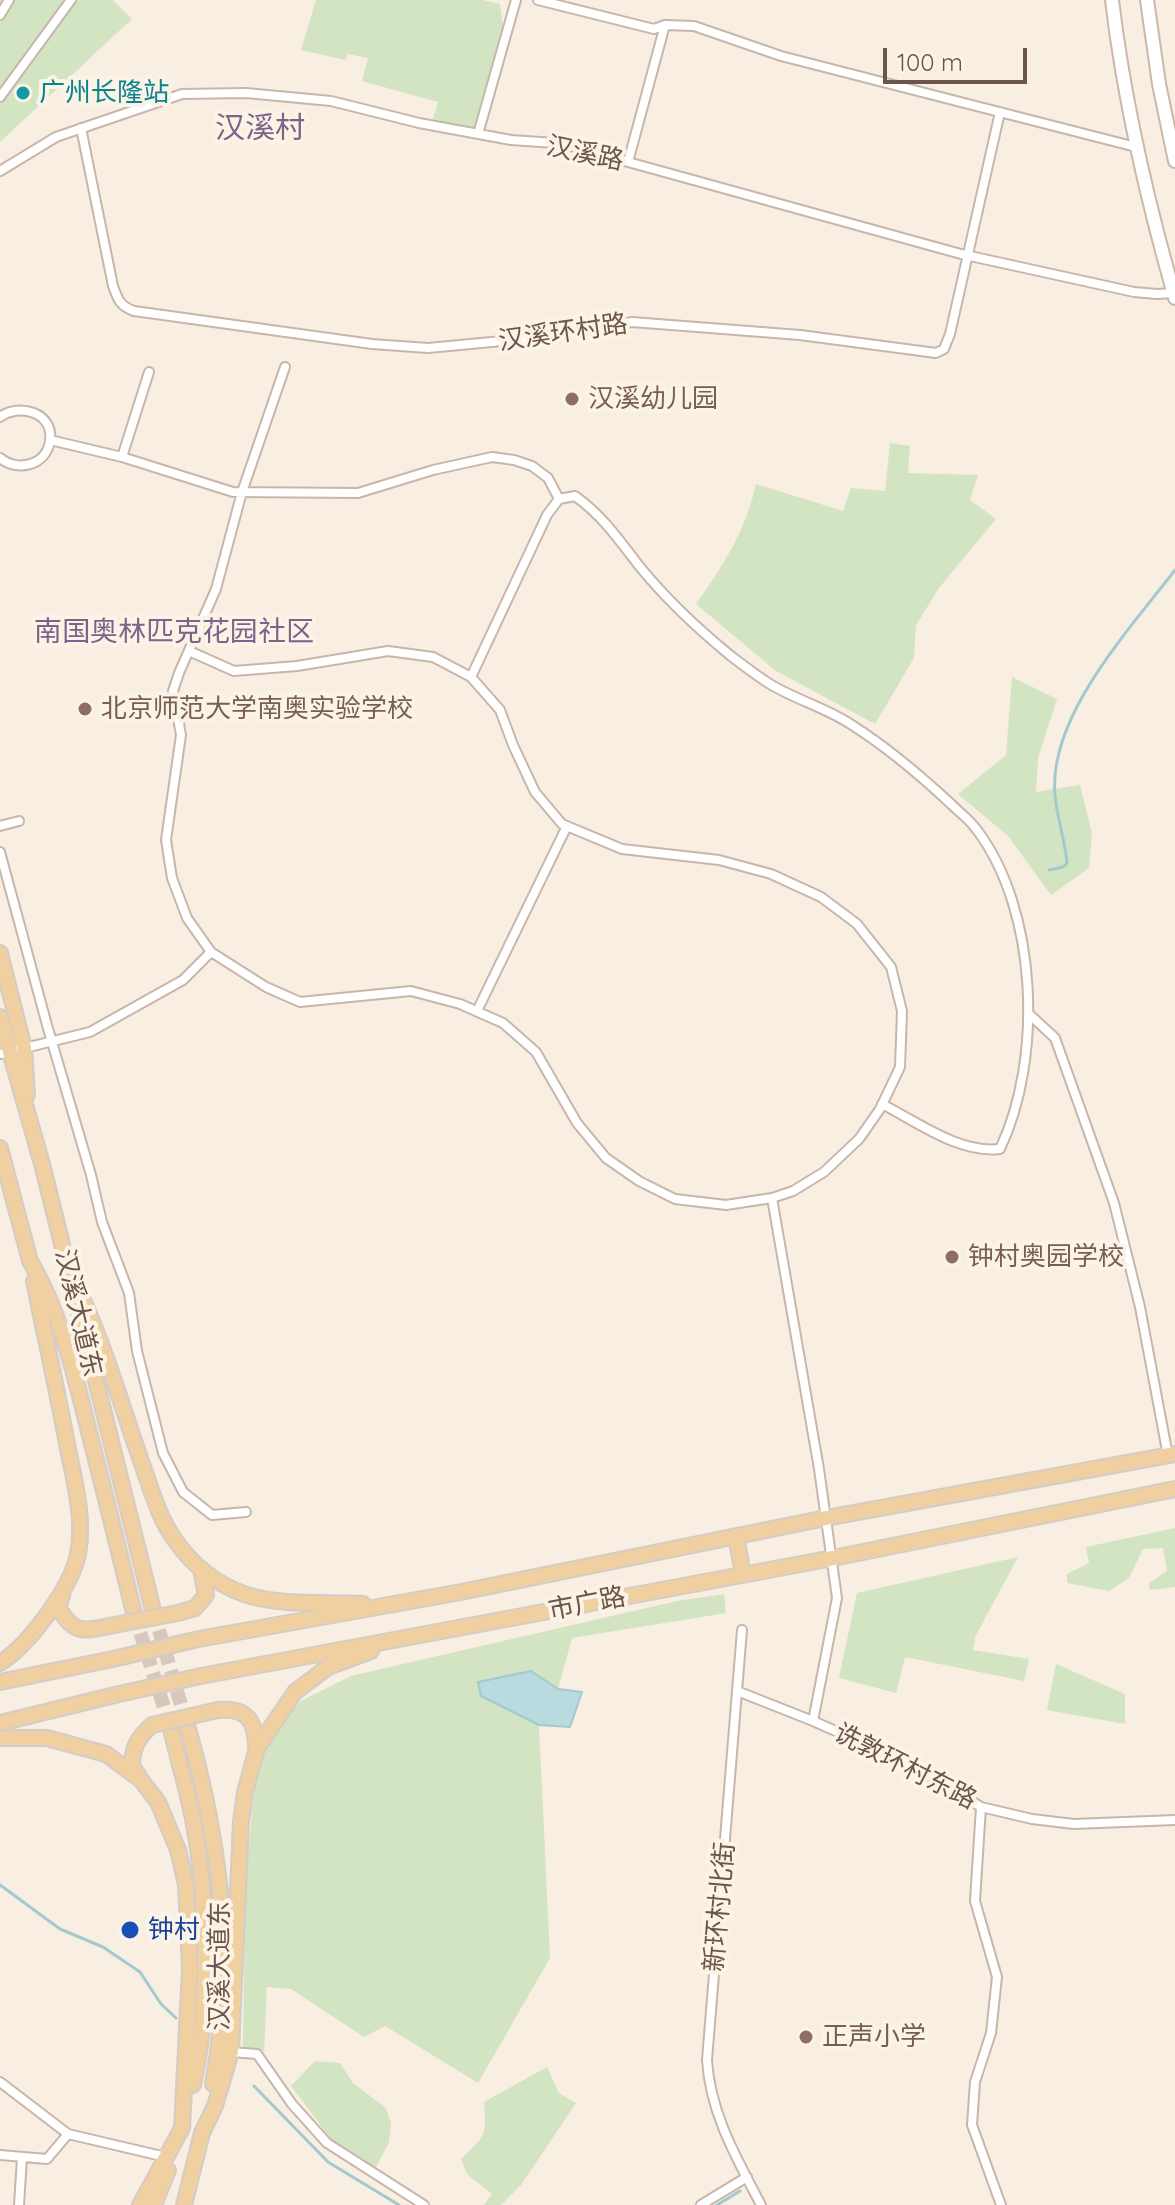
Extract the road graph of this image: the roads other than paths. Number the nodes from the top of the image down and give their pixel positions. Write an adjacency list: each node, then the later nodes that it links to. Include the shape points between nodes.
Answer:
1 (9, 0): 7 (street)
2 (71, 0): 9 (street)
3 (516, 0): 12 (street)
4 (538, 0): 8 (street, via 654,29)
5 (1112, 0): 13 (street)
6 (1147, 0): 14 (street)
7 (0, 15)
8 (665, 25): 10 (street, via 694,26 781,56); 15 (street)
9 (0, 97)
10 (1000, 112): 13 (street); 17 (street, 汉溪环村路)
11 (81, 128): 12 (street, 汉溪路, via 182,94 246,93 331,101); 16 (street, 汉溪路, via 37,146); 17 (street, 汉溪环村路, via 113,286 118,301 134,311 428,348 632,322 800,335 936,353 944,349 950,334)
12 (478, 134): 15 (street, 汉溪路, via 579,147)
13 (1136, 147): 18 (street)
14 (1175, 161)
15 (628, 162): 17 (street, 汉溪路)
16 (0, 171)
17 (968, 255): 18 (street, 汉溪路, via 1134,292)
18 (1175, 295)
19 (285, 367): 25 (street)
20 (149, 372): 23 (street)
21 (0, 417): 22 (street, via 16,409 35,413)
22 (50, 440): 23 (street); 24 (street, via 44,454 29,465 10,465)
23 (122, 457): 25 (street)
24 (0, 458)
25 (242, 492): 26 (street, via 358,493 492,457 532,466 548,478); 27 (street, via 216,589)
26 (559, 499): 28 (street); 36 (street, via 575,496 596,511 679,610 731,656 771,685 850,723 913,768 976,829 1003,873 1025,955)
27 (189, 651): 28 (street, via 234,671 388,651 433,657); 33 (street, via 173,691 181,735 166,840 172,878 187,918)
28 (471, 677): 31 (street, via 500,710 535,792)
29 (19, 821): 30 (street)
30 (0, 826)
31 (567, 826): 35 (street); 41 (street, via 622,849 719,860 771,874 821,897 857,924 891,967 902,1011 900,1067)
32 (0, 852): 38 (street)
33 (211, 952): 35 (street, via 300,1002 411,991); 38 (street, via 183,980 90,1032)
34 (0, 953): 39 (main road)
35 (477, 1011): 44 (street, via 503,1023 536,1052 577,1123 606,1158 639,1181 675,1199 726,1205)
36 (1029, 1014): 41 (street, via 1023,1081 1000,1149 984,1151 955,1141); 47 (street, via 1055,1038 1114,1203)
37 (0, 1017): 40 (main road, 汉溪大道东)
38 (52, 1043): 39 (street); 49 (street, via 102,1222 129,1293 137,1351 163,1453 183,1492 212,1515)
39 (24, 1048): 40 (street); 42 (main road)
40 (4, 1053): 42 (main road, 汉溪大道东)
41 (882, 1104): 44 (street, via 859,1139 824,1172)
42 (28, 1115): 46 (main road, 汉溪大道东)
43 (0, 1148): 45 (main road, 汉溪大道东)
44 (772, 1198): 50 (street)
45 (30, 1261): 55 (main road, via 77,1494 79,1548); 58 (main road, 汉溪大道东, via 59,1324)
46 (66, 1261): 53 (main road, via 98,1330 155,1503 175,1540); 57 (main road, 汉溪大道东)
47 (1172, 1455): 50 (main road, 市广路)
48 (1175, 1489): 52 (main road, 市广路)
49 (246, 1512)
50 (826, 1518): 51 (main road, 市广路); 52 (street)
51 (736, 1536): 54 (main road); 56 (main road, 市广路)
52 (833, 1558): 54 (main road, 市广路); 64 (street, via 837,1598)
53 (201, 1570): 55 (main road, bridge, via 206,1595 195,1608 89,1630 73,1627 58,1608); 56 (main road, via 248,1595)
54 (743, 1575): 60 (main road, 市广路)
55 (63, 1592): 61 (main road, via 42,1622)
56 (388, 1606): 62 (main road, 市广路, bridge)
57 (153, 1610)
58 (134, 1613)
59 (742, 1630): 63 (street, 新环村北街)
60 (409, 1637): 65 (main road, 市广路, bridge, via 201,1676); 69 (main road, via 328,1667 295,1692)
61 (0, 1663)
62 (0, 1682)
63 (737, 1691): 64 (street, 诜敦环村东路); 81 (street, 新环村北街, via 707,2060 716,2112)
64 (813, 1721): 71 (street, 诜敦环村东路, via 910,1764)
65 (0, 1723)
66 (187, 1725): 76 (main road, 汉溪大道东, via 210,1814 224,1939 219,2051)
67 (171, 1729): 75 (main road, 汉溪大道东, via 193,1820 202,1908 203,2017)
68 (0, 1738): 70 (main road, via 47,1738 106,1754)
69 (256, 1750): 70 (main road, bridge, via 256,1733 246,1715 232,1709 152,1725 136,1742 132,1758); 73 (main road, via 241,1822)
70 (143, 1782): 75 (main road, via 166,1818 186,1885 190,2012)
71 (981, 1807): 72 (street, 诜敦环村东路, via 1074,1824); 90 (street, via 975,1901 997,1977 991,2033 975,2082 972,2125)
72 (1175, 1820)
73 (231, 2052): 76 (main road); 87 (street, via 257,2054 327,2143)
74 (0, 2082): 77 (street)
75 (182, 2128): 79 (main road); 84 (main road, 汉溪大道东)
76 (202, 2133): 85 (main road, 汉溪大道东); 86 (main road)
77 (68, 2134): 79 (street); 80 (street, via 47,2159)
78 (0, 2155): 80 (street)
79 (166, 2157): 83 (main road)
80 (22, 2158): 82 (street)
81 (747, 2177): 88 (street); 89 (street, 新环村北街)
82 (19, 2205)
83 (140, 2205)
84 (154, 2205)
85 (175, 2205)
86 (184, 2205)
87 (424, 2205)
88 (701, 2205)
89 (761, 2205)
90 (1001, 2205)

